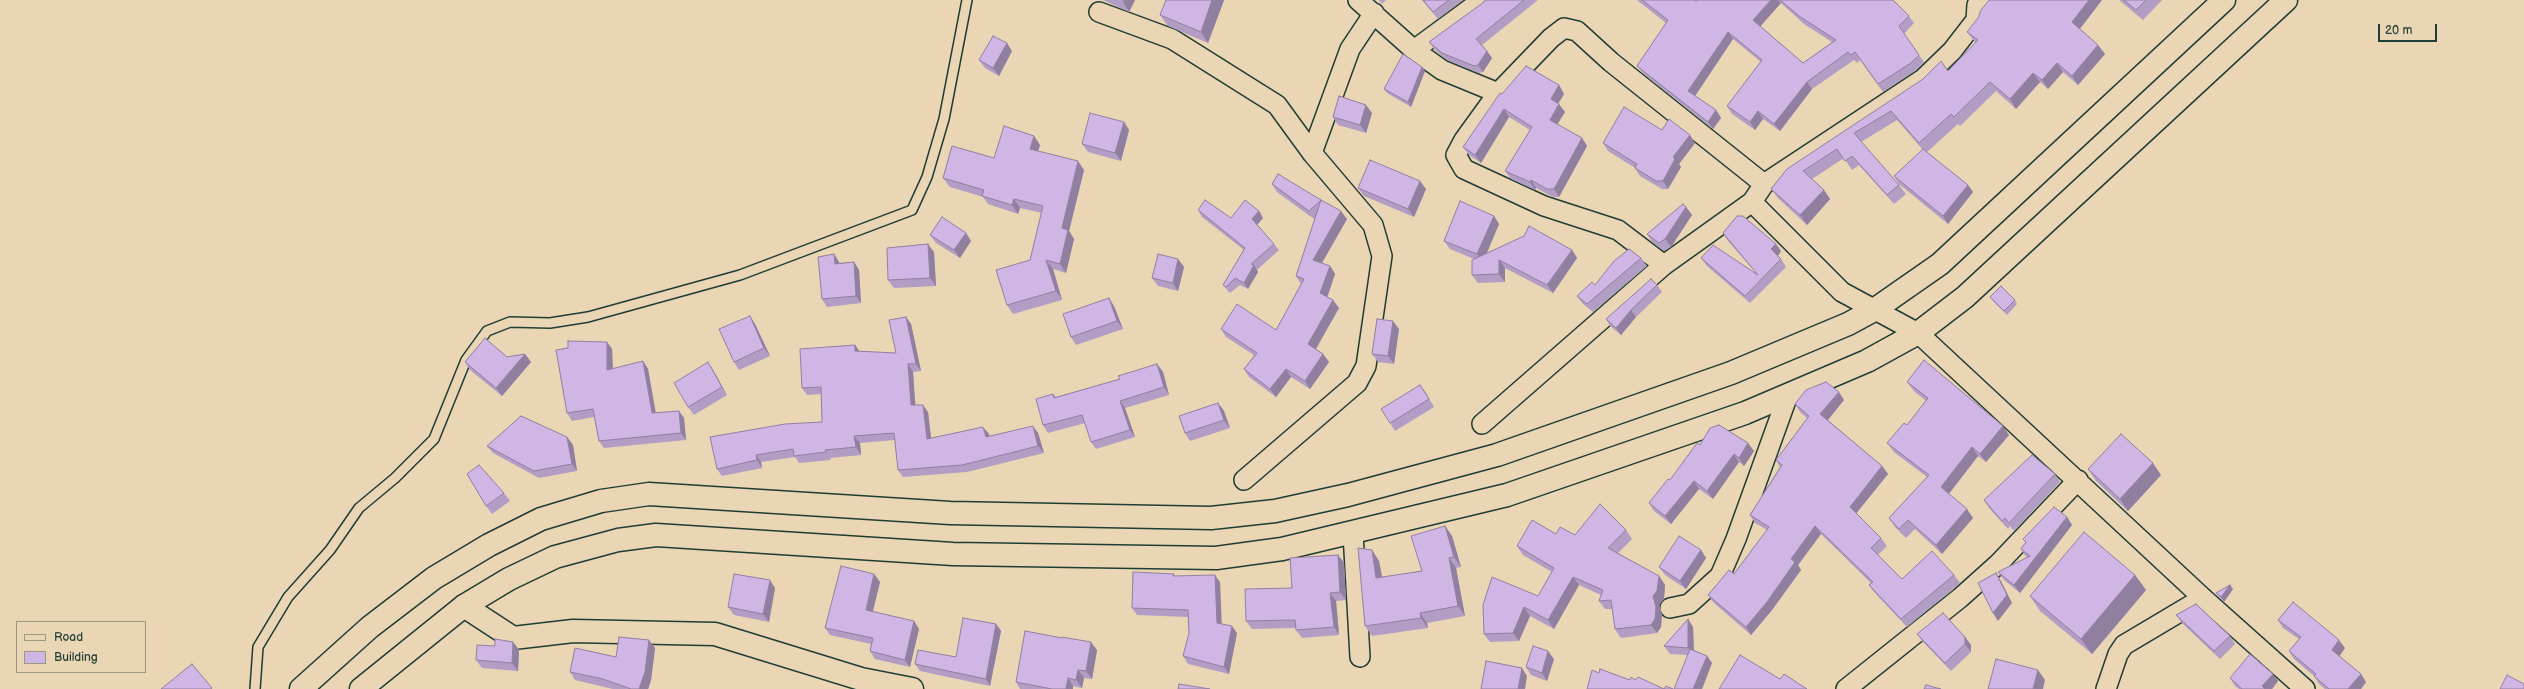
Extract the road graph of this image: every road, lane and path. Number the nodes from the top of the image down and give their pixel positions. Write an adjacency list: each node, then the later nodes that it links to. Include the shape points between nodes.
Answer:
1 (967, 0): 26 (lane, via 944,120 926,177 912,210 740,274 588,317 550,323 510,322 487,331 466,360 434,439 395,478 359,508 330,550 288,597 258,647)
2 (1358, 0): 8 (street)
3 (1482, 0): 9 (street)
4 (2224, 0): 15 (main road, via 1940,264)
5 (2286, 0): 16 (main road, via 1965,297)
6 (1976, 2): 12 (street, via 1976,20 1952,52 1923,78)
7 (1099, 12): 11 (street, via 1172,39 1277,105)
8 (1374, 14): 9 (street); 11 (street, via 1350,49)
9 (1414, 50): 10 (street, via 1442,70)
10 (1498, 92): 12 (street, via 1551,38 1564,28 1577,31); 14 (street, via 1456,155 1464,170 1544,206 1618,230)
11 (1312, 153): 19 (street, via 1373,225 1382,256 1366,366 1357,383)
12 (1764, 184): 13 (street)
13 (1752, 202): 14 (street); 15 (street, via 1842,292)
14 (1664, 265): 18 (street)
15 (1874, 310): 16 (street); 27 (main road, via 1848,324 1731,373 1497,455 1348,495 1275,511 1210,518 950,513 649,494 601,501 541,519 489,545 434,578 370,627)
16 (1918, 333): 17 (main road, via 1867,361); 20 (street)
17 (1788, 395): 21 (main road, via 1745,413 1507,495); 24 (street, via 1720,576 1689,604)
18 (1482, 424)
19 (1244, 480)
20 (2078, 480): 22 (street); 30 (street, via 1998,564)
21 (1353, 533): 23 (main road, via 1282,549 1216,558 953,554 656,535 618,540 556,557 509,579); 25 (street)
22 (2203, 598): 31 (street, via 2124,645 2118,654); 32 (street)
23 (464, 606): 28 (main road); 29 (main road, via 513,638 573,631 715,634 861,679)
24 (1670, 608)
25 (1360, 657)
26 (255, 689)
27 (301, 689)
28 (360, 689)
29 (912, 689)
30 (1846, 689)
31 (2106, 689)
32 (2305, 689)

